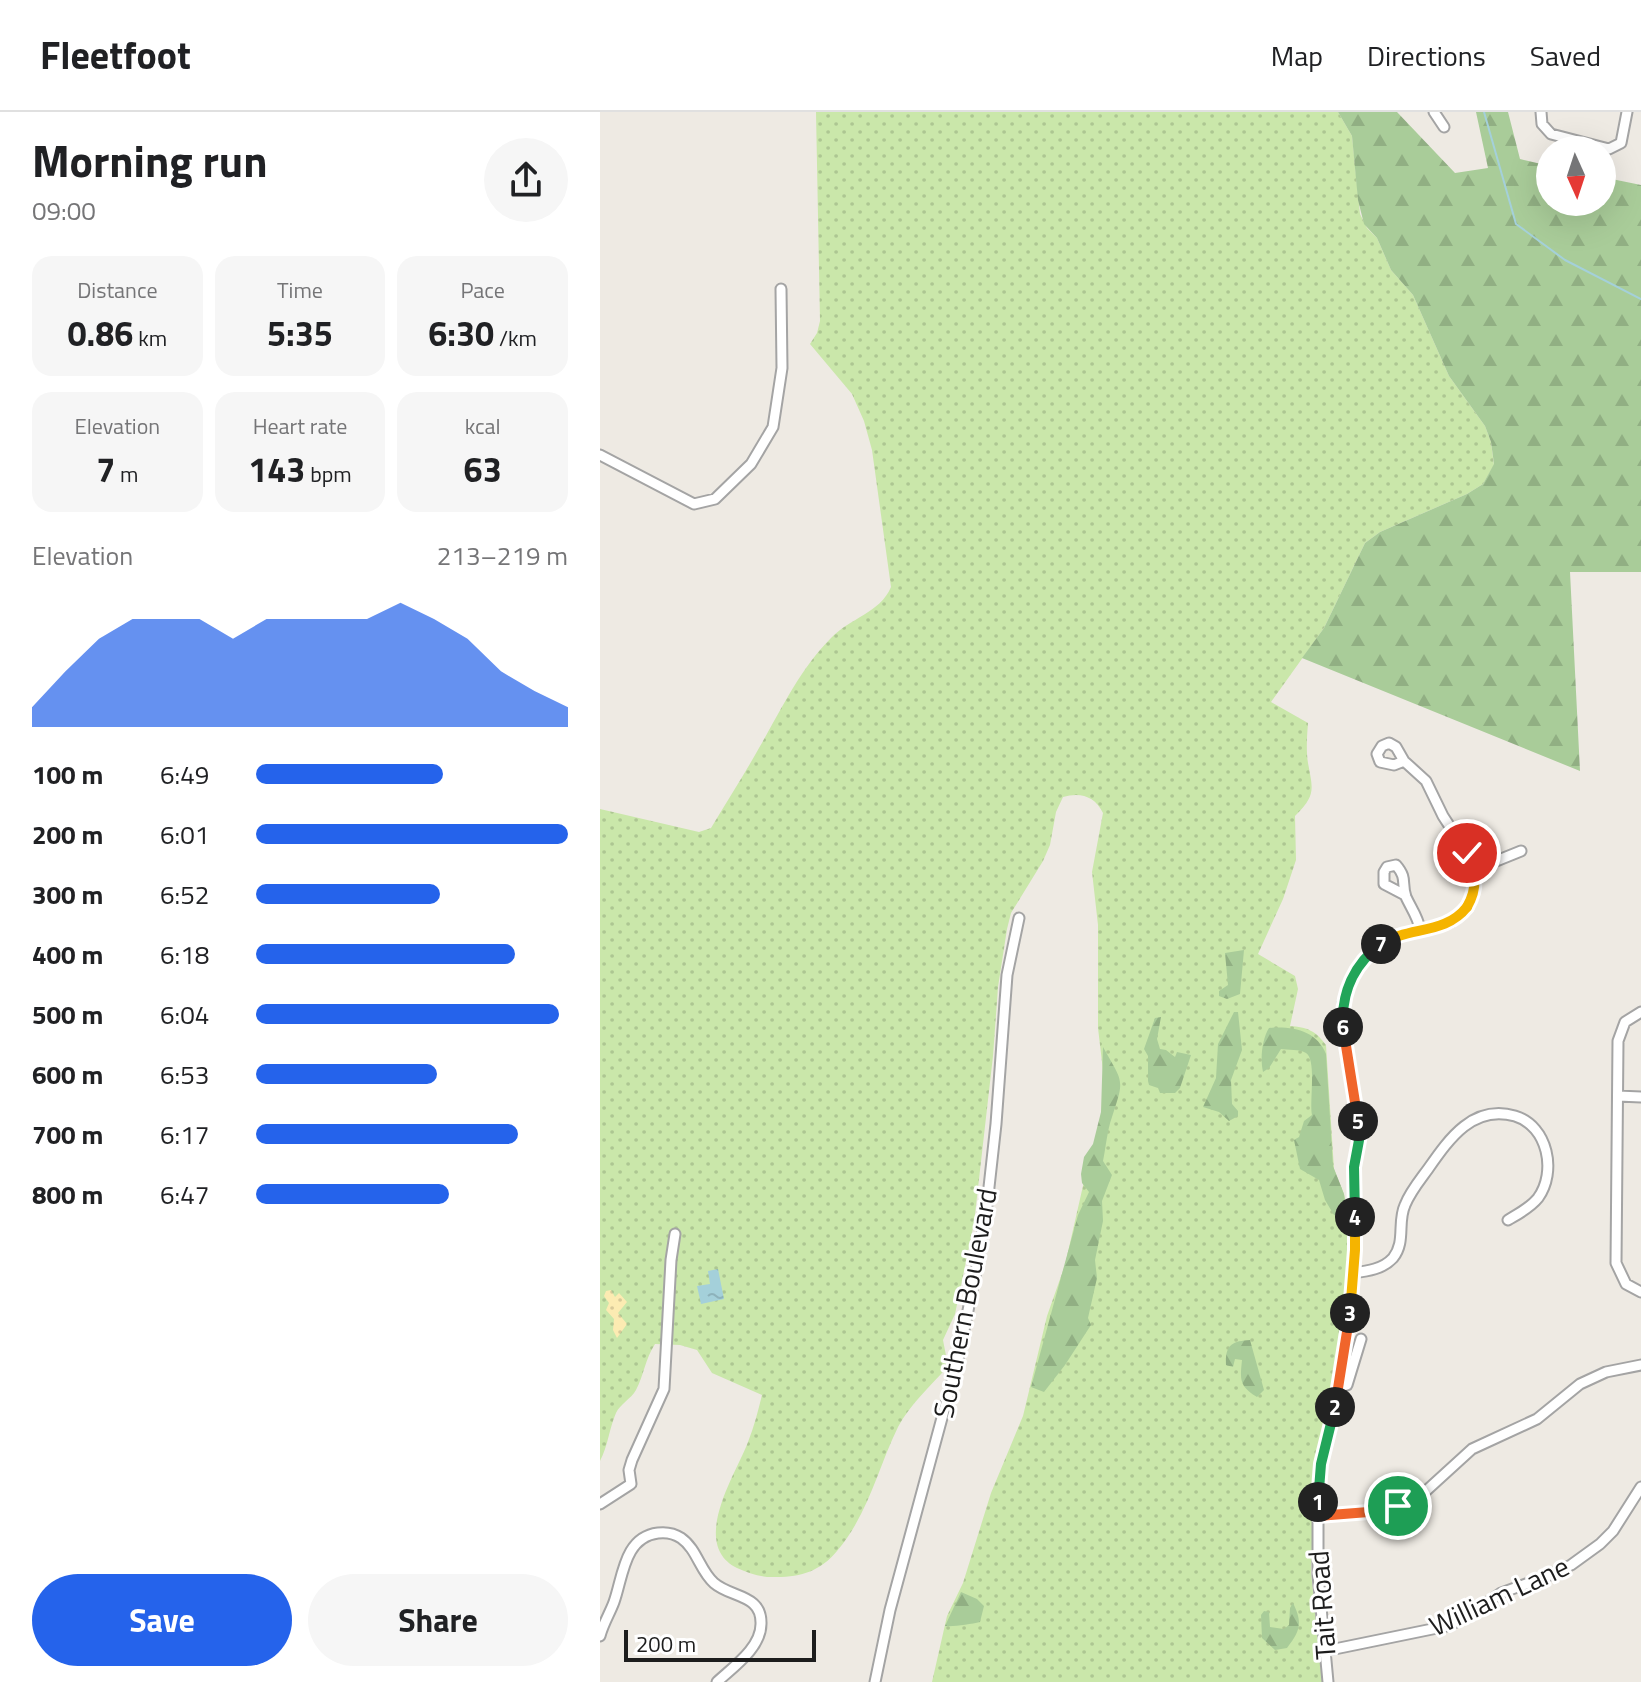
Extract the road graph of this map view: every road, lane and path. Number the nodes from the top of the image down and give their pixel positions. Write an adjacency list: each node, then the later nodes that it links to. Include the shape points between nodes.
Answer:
1 (1434, 112): 4 (street)
2 (1541, 112): 3 (street, via 1544,129 1551,134 1614,149 1623,139)
3 (1627, 112)
4 (1444, 127)
5 (781, 289): 6 (street, via 782,368 773,427 751,464 715,499 694,504)
6 (600, 455)
7 (1404, 761): 9 (street, via 1426,781)
8 (1521, 851): 9 (street)
9 (1474, 870): 12 (street, Tait Road, via 1474,891 1464,911 1444,926)
10 (1405, 895): 12 (street)
11 (1019, 918): 29 (street, Southern Boulevard, via 1007,975 988,1195 969,1307)
12 (1420, 929): 18 (street, Tait Road, via 1378,946 1361,962 1343,1003 1344,1043 1360,1135 1354,1167)
13 (1641, 1012): 14 (street, via 1629,1018 1618,1041)
14 (1618, 1096): 15 (street); 19 (street, via 1616,1263 1626,1284)
15 (1641, 1097)
16 (1508, 1220): 18 (street, via 1542,1192 1547,1168 1538,1130 1522,1118 1500,1114 1476,1119 1448,1139 1405,1204 1395,1255 1377,1268)
17 (675, 1234): 24 (street, via 664,1389 632,1460 631,1484)
18 (1353, 1273): 22 (street, Tait Road)
19 (1641, 1292)
20 (1361, 1339): 22 (street, Tait Road, via 1351,1377)
21 (1641, 1365): 25 (street, via 1580,1384 1537,1419 1472,1449 1413,1499 1381,1511)
22 (1340, 1387): 25 (street, Tait Road, via 1321,1464)
23 (1641, 1487): 27 (street, William Lane, via 1603,1541 1559,1572 1511,1588 1447,1626)
24 (600, 1504)
25 (1318, 1516): 27 (street, Tait Road)
26 (600, 1636): 28 (street, via 629,1553 652,1534 673,1534 689,1545 715,1584 748,1599 760,1613 756,1643)
27 (1325, 1651): 30 (street, Tait Road)
28 (717, 1682)
29 (875, 1682)
30 (1328, 1682)

